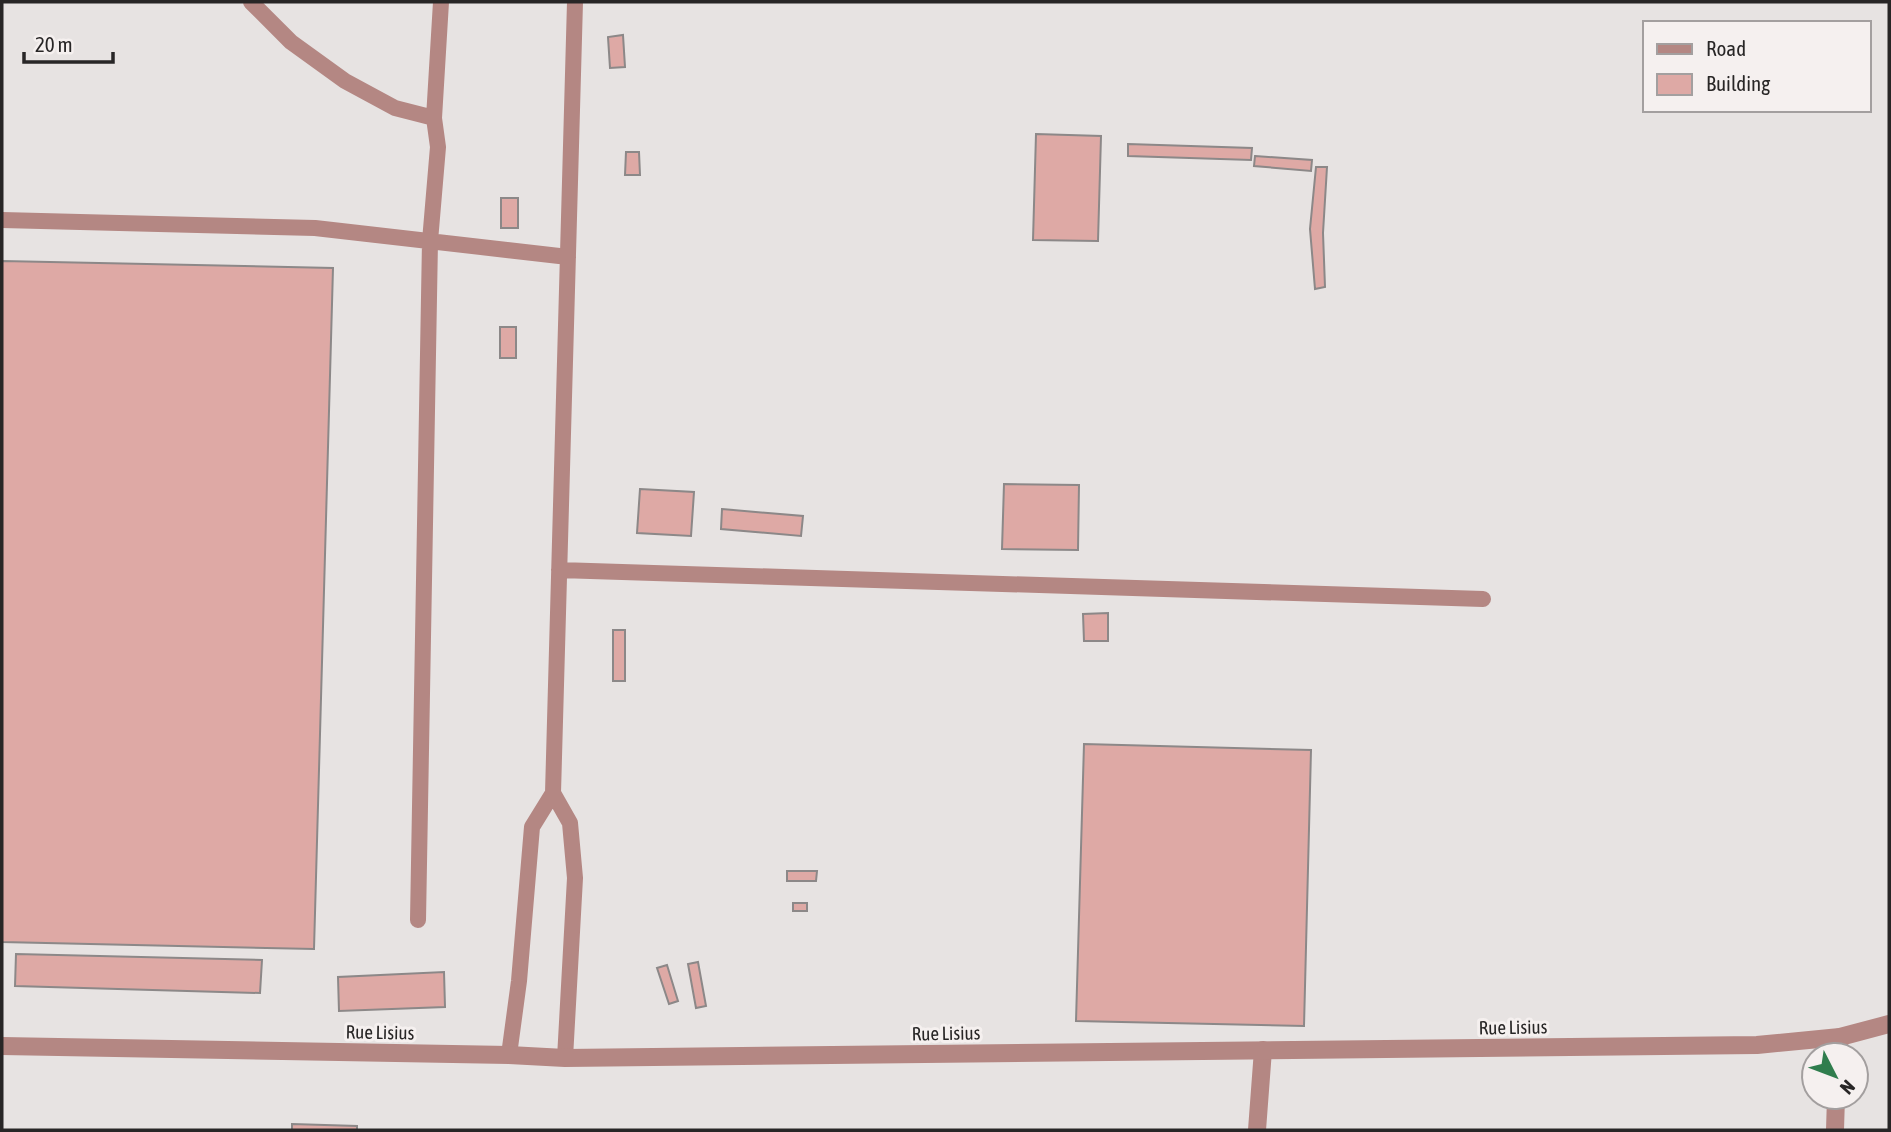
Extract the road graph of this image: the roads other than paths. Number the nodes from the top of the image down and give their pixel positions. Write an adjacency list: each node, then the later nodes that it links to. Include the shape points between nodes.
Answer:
1 (251, 2): 4 (lane, via 291,42 345,81 395,108)
2 (441, 2): 4 (lane)
3 (575, 2): 7 (lane)
4 (434, 118): 6 (lane, via 438,147)
5 (2, 220): 6 (lane, via 316,228)
6 (430, 241): 7 (lane); 11 (lane)
7 (568, 257): 8 (lane)
8 (559, 570): 9 (lane); 10 (lane)
9 (1483, 599)
10 (553, 793): 17 (lane, via 532,827); 18 (lane, via 570,823 575,878)
11 (418, 919)
12 (1889, 1024): 13 (street, Rue Lisius)
13 (1840, 1037): 14 (street); 16 (street, Rue Lisius, via 1757,1045)
14 (1840, 1041)
15 (2, 1046): 17 (street, Rue Lisius)
16 (1263, 1050): 18 (street, Rue Lisius); 19 (street)
17 (509, 1055): 18 (street, Rue Lisius)
18 (565, 1058)
19 (1257, 1130)

